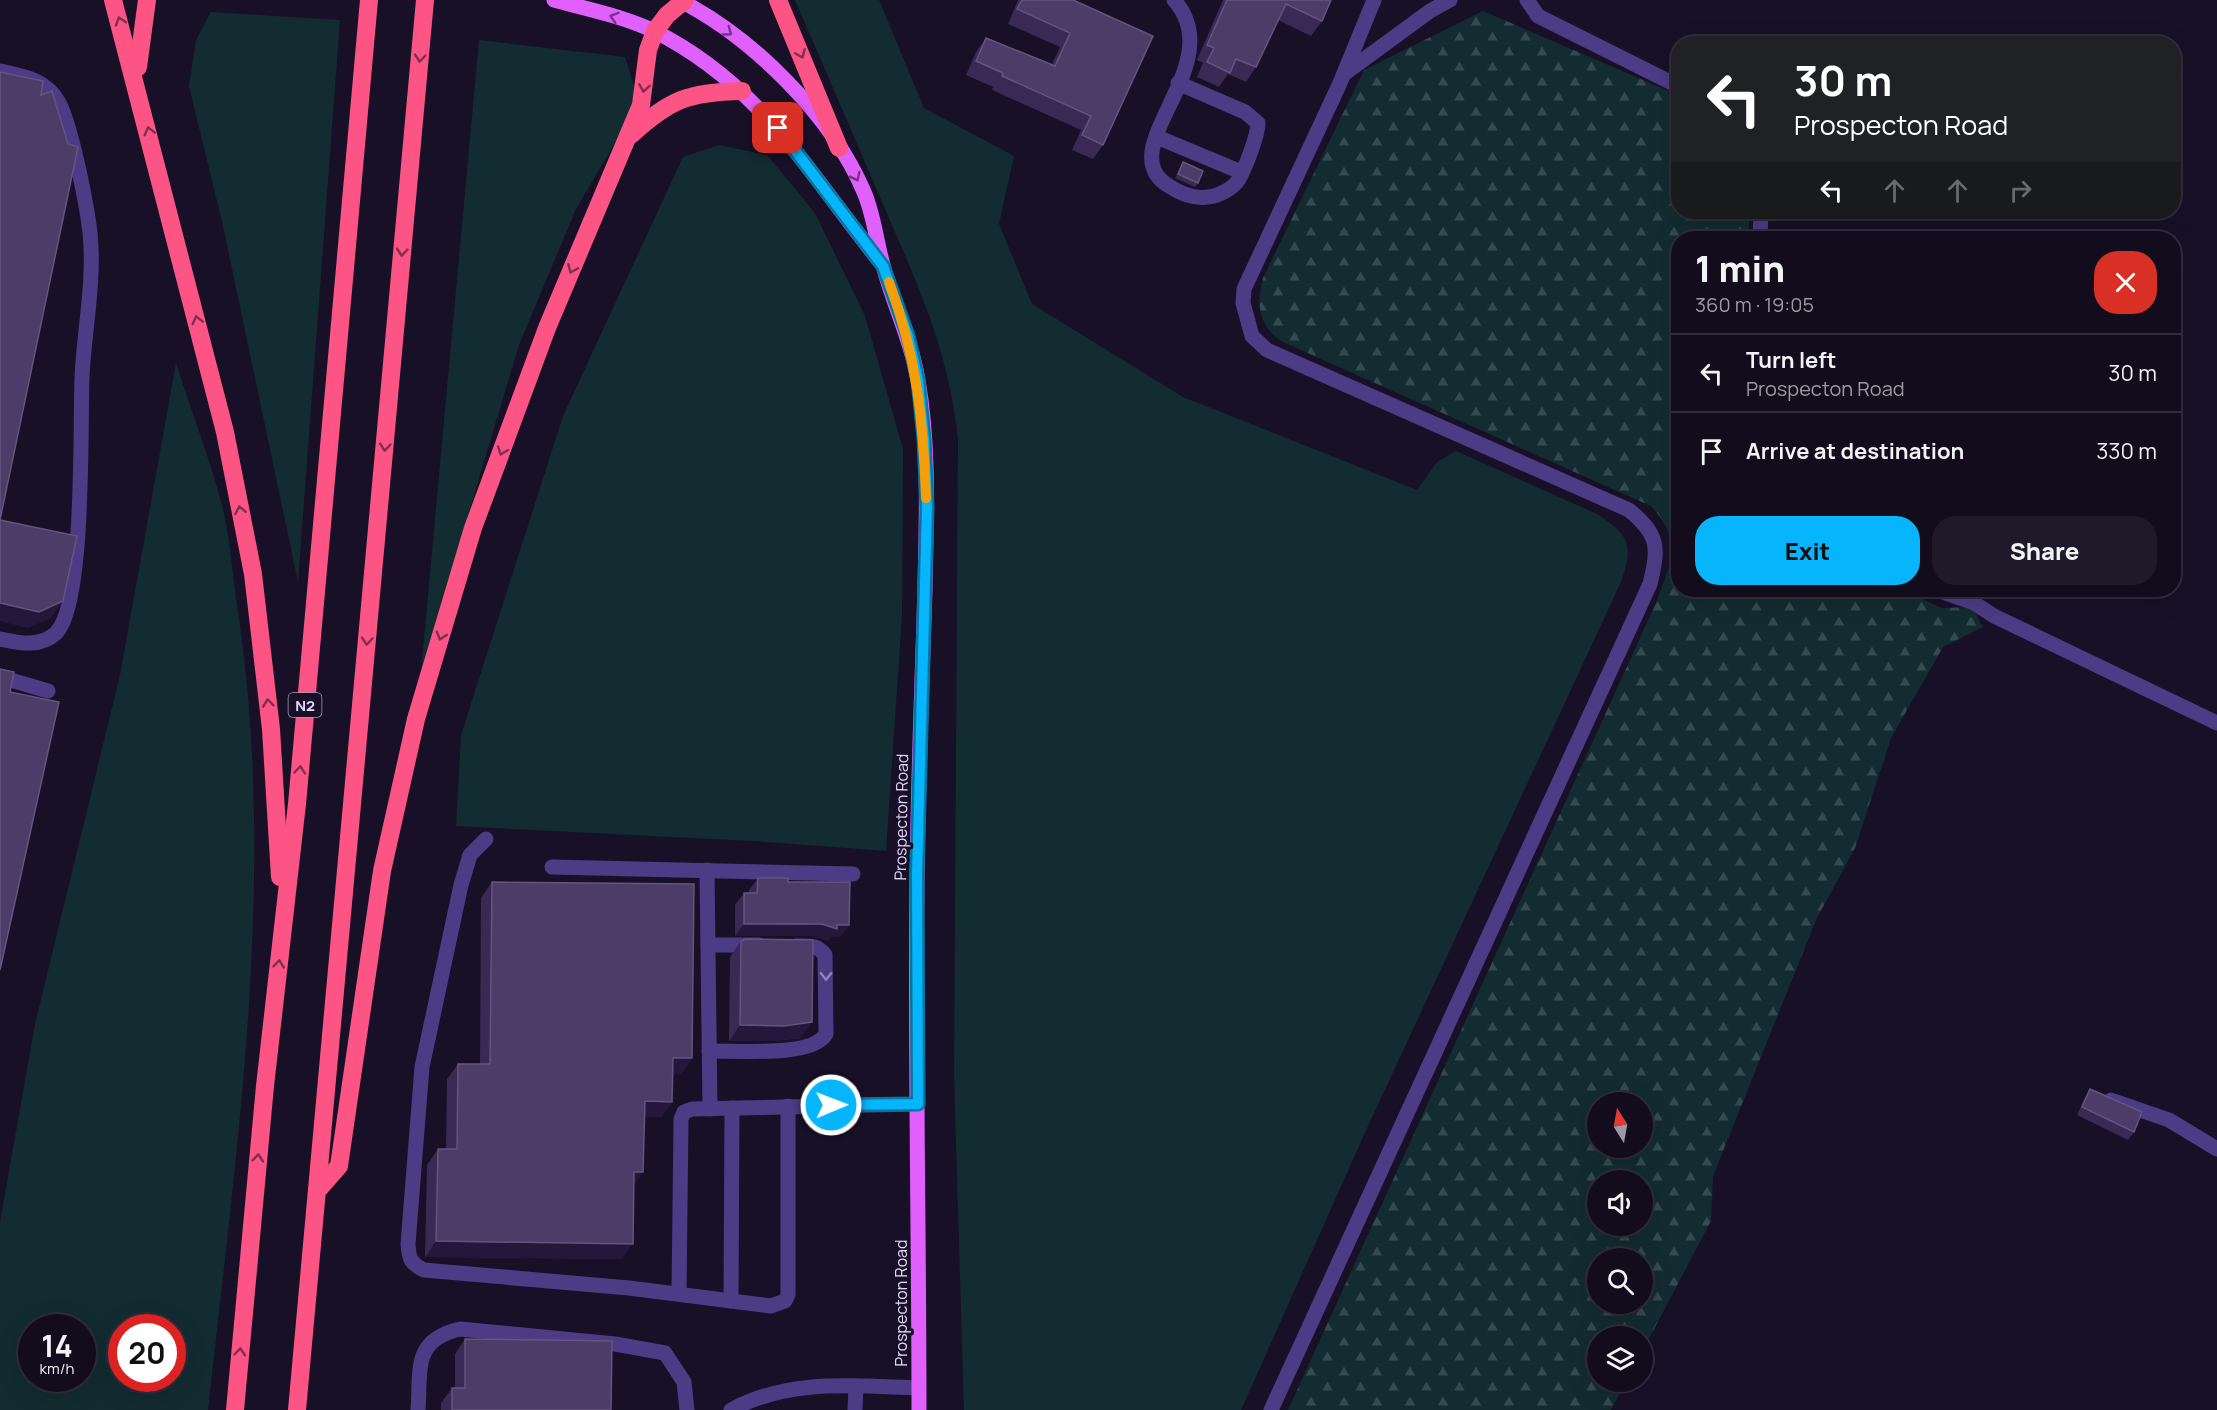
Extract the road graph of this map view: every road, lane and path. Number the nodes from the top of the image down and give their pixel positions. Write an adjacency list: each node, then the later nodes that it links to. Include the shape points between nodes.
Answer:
1 (113, 0): 17 (highway, one-way to 1)
2 (147, 0): 17 (highway)
3 (369, 0): 33 (highway, N2, one-way to 3)
4 (425, 0): 42 (highway, one-way to 42)
5 (554, 0): 12 (main road, Prospecton Road, one-way to 5)
6 (778, 0): 21 (highway, one-way to 21)
7 (1174, 0): 16 (lane, via 1191,30 1192,48)
8 (1374, 0): 14 (lane)
9 (1450, 0): 14 (lane)
10 (1527, 0): 15 (lane, via 1538,16)
11 (682, 1): 12 (highway); 21 (main road, Prospecton Road, one-way to 21, via 765,61 801,97)
12 (655, 31): 18 (main road, Prospecton Road); 20 (highway, one-way to 20, via 648,50 641,105)
13 (0, 71): 25 (lane, via 33,79 58,102 83,193 92,267 82,376 74,563 65,618 57,633 45,641 20,643)
14 (1344, 74): 54 (lane, via 1244,289 1243,303 1252,336 1268,350 1326,378 1629,510 1646,525 1655,539 1656,550 1650,584)
15 (1671, 82)
16 (1178, 83): 19 (lane); 22 (lane, via 1245,112 1258,123)
17 (137, 84): 33 (highway, one-way to 17, via 271,729 253,574 225,432)
18 (742, 92): 20 (highway, via 715,92 674,102); 23 (main road, Prospecton Road, via 802,157)
19 (1157, 136): 22 (lane); 22 (lane, via 1149,158 1151,169 1178,192 1193,197 1213,196 1238,181)
20 (629, 137): 42 (highway, one-way to 42, via 539,350 473,528 420,708 382,871 339,1166)
21 (839, 148): 23 (main road, Prospecton Road, one-way to 23, via 864,192)
22 (1241, 172)
23 (883, 266): 37 (main road, Prospecton Road, via 908,336 918,380 927,508 917,875)
24 (1957, 597): 28 (lane)
25 (0, 639)
26 (0, 677): 27 (lane)
27 (48, 690)
28 (2217, 723)
29 (486, 839): 43 (lane, via 470,855 461,885 422,1067 412,1166 409,1257 424,1270)
30 (552, 867): 31 (lane)
31 (707, 870): 32 (lane); 34 (lane)
32 (853, 873)
33 (283, 928): 47 (highway, N2, one-way to 33)
34 (708, 945): 35 (lane); 35 (lane, one-way to 35, via 820,948 825,955 826,1000 826,1034 813,1046)
35 (709, 1051): 40 (lane)
36 (2101, 1096): 41 (lane, via 2169,1120)
37 (918, 1104): 38 (lane); 46 (main road, Prospecton Road)
38 (788, 1106): 39 (lane); 44 (lane, via 788,1295 785,1301 771,1306)
39 (732, 1108): 40 (lane); 44 (lane)
40 (710, 1109): 43 (lane, via 688,1110 681,1119)
41 (2217, 1149)
42 (317, 1191): 48 (highway)
43 (679, 1294): 44 (lane)
44 (731, 1301)
45 (856, 1386): 46 (lane); 51 (lane, via 792,1388); 52 (lane)
46 (919, 1388): 53 (main road, Prospecton Road)
47 (235, 1410)
48 (297, 1410)
49 (418, 1410): 50 (lane, via 422,1354 437,1337 460,1329 615,1344 665,1353 684,1382)
50 (687, 1410)
51 (731, 1410)
52 (855, 1410)
53 (919, 1410)
54 (1271, 1410)

